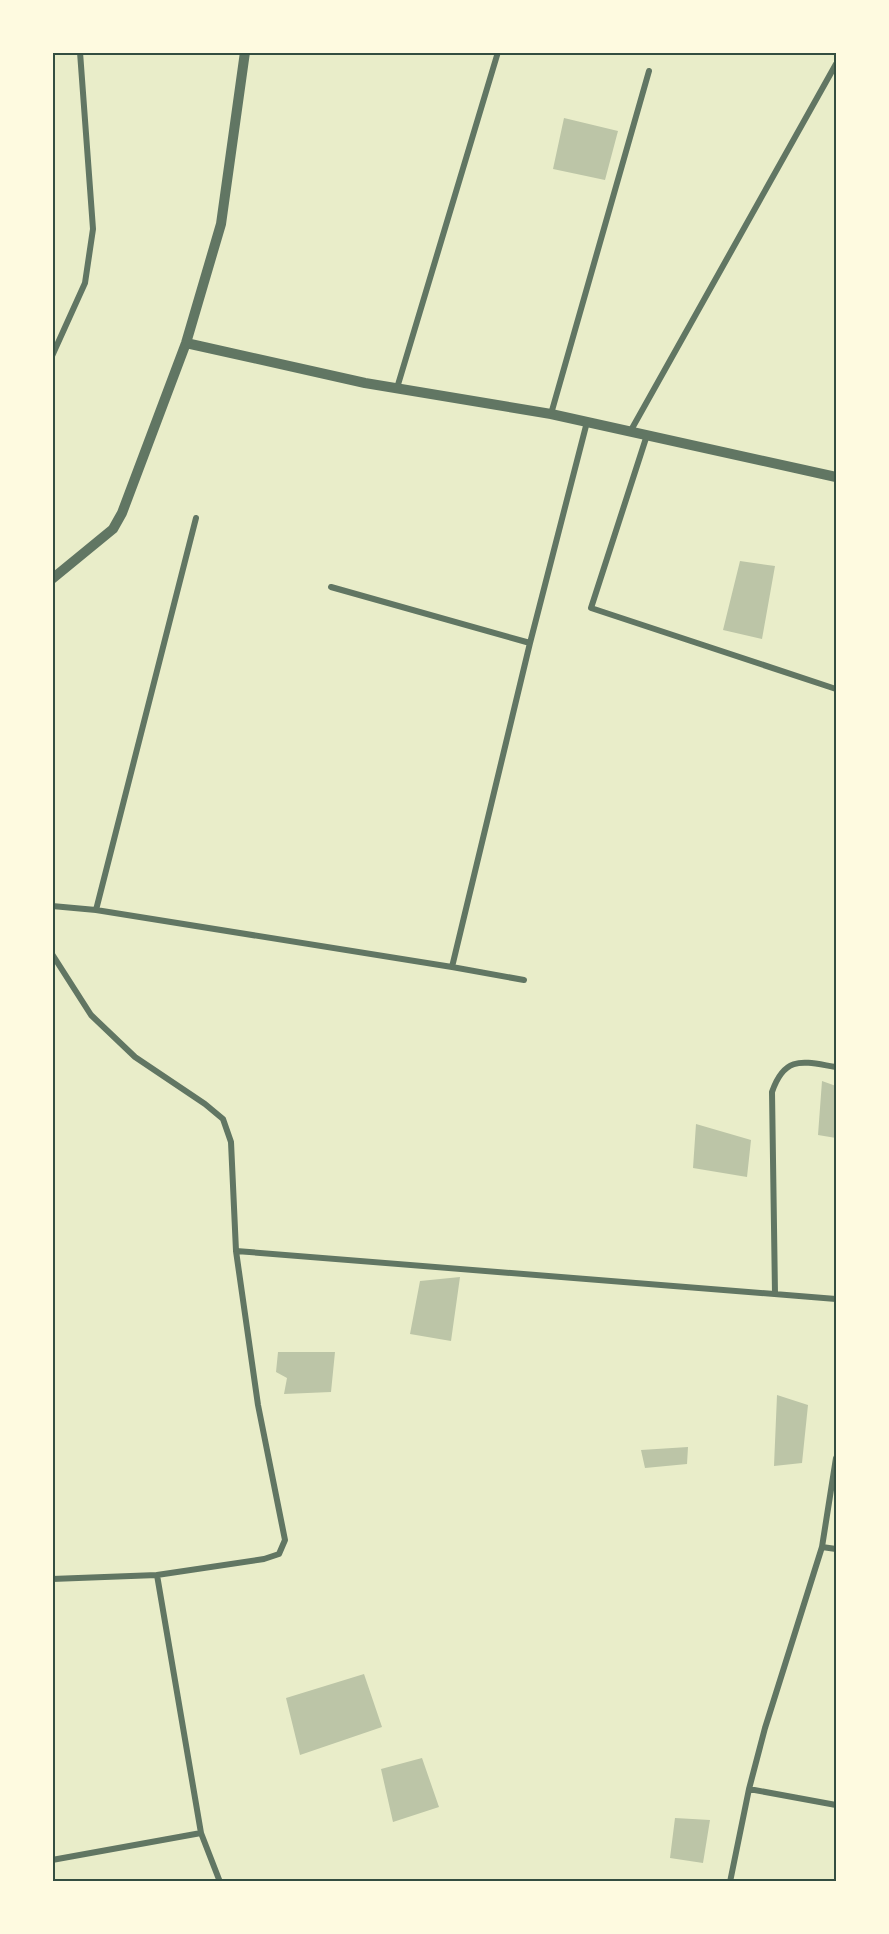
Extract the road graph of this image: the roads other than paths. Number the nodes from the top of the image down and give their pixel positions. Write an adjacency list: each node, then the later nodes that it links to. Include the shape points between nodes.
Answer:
1 (80, 52): 7 (street, via 93,229 85,283)
2 (245, 52): 6 (street, via 221,224)
3 (498, 52): 8 (street)
4 (837, 64): 11 (street)
5 (649, 71): 9 (street)
6 (186, 343): 8 (street); 15 (street, via 113,529)
7 (52, 356)
8 (397, 388): 9 (street)
9 (551, 414): 10 (street)
10 (587, 422): 11 (street); 17 (street)
11 (630, 432): 12 (street)
12 (647, 435): 13 (street); 18 (street, via 591,608)
13 (837, 477)
14 (196, 518): 20 (street)
15 (52, 579)
16 (331, 587): 17 (street)
17 (530, 643): 22 (street)
18 (837, 689)
19 (52, 906): 20 (street)
20 (96, 910): 22 (street)
21 (52, 954): 25 (street, via 91,1016 135,1057 223,1119 231,1142)
22 (452, 967): 23 (street)
23 (524, 981)
24 (837, 1067): 26 (street, via 802,1061 778,1076 772,1092)
25 (236, 1251): 26 (street); 31 (street, via 258,1405 285,1540 279,1554 264,1559)
26 (775, 1294): 27 (street)
27 (837, 1299)
28 (837, 1458): 29 (street)
29 (822, 1546): 30 (street); 33 (street)
30 (837, 1549)
31 (156, 1575): 32 (street); 35 (street)
32 (52, 1579)
33 (749, 1789): 34 (street); 38 (street)
34 (837, 1805)
35 (201, 1833): 36 (street); 37 (street)
36 (52, 1860)
37 (220, 1881)
38 (730, 1881)

